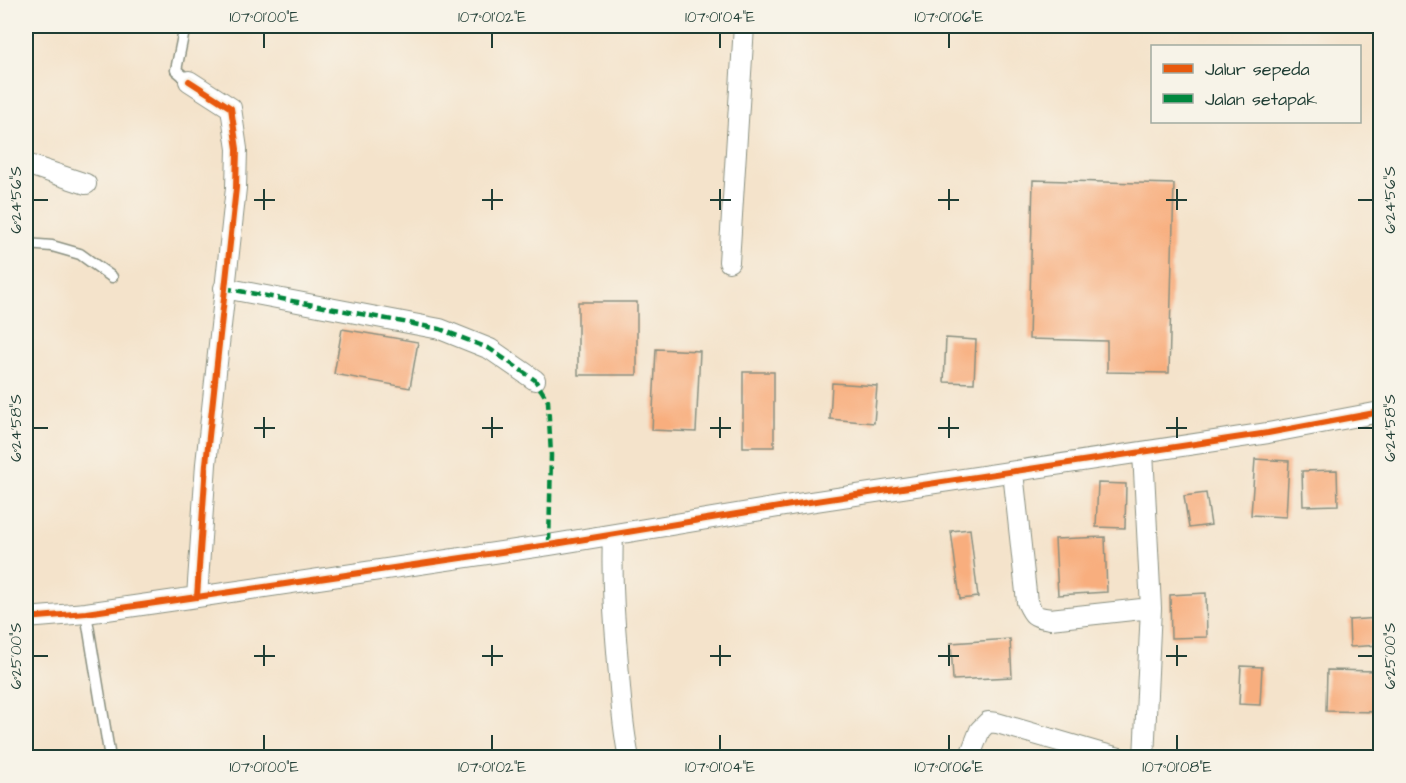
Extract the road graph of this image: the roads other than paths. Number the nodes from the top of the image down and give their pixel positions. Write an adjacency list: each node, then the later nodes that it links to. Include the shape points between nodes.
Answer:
1 (185, 26): 3 (lane, via 176,70)
2 (744, 26): 7 (street)
3 (189, 81): 9 (street, via 231,108 237,149 236,188)
4 (26, 164): 5 (street)
5 (86, 184)
6 (26, 244): 8 (lane, via 80,254)
7 (729, 262)
8 (112, 277)
9 (224, 288): 10 (street, via 440,329 490,349); 15 (street)
10 (535, 380)
11 (1380, 412): 12 (street)
12 (1143, 452): 13 (street); 16 (street)
13 (1013, 472): 14 (street, via 803,502); 16 (street, via 1027,602 1033,614 1050,619)
14 (613, 535): 15 (street); 21 (street, via 615,638)
15 (197, 597): 17 (street)
16 (1151, 608): 24 (street)
17 (86, 613): 18 (street); 20 (lane)
18 (26, 618)
19 (1099, 755): 22 (street, via 988,722 980,730); 23 (street)
20 (110, 758)
21 (629, 758)
22 (969, 758)
23 (1119, 758)
24 (1144, 758)

